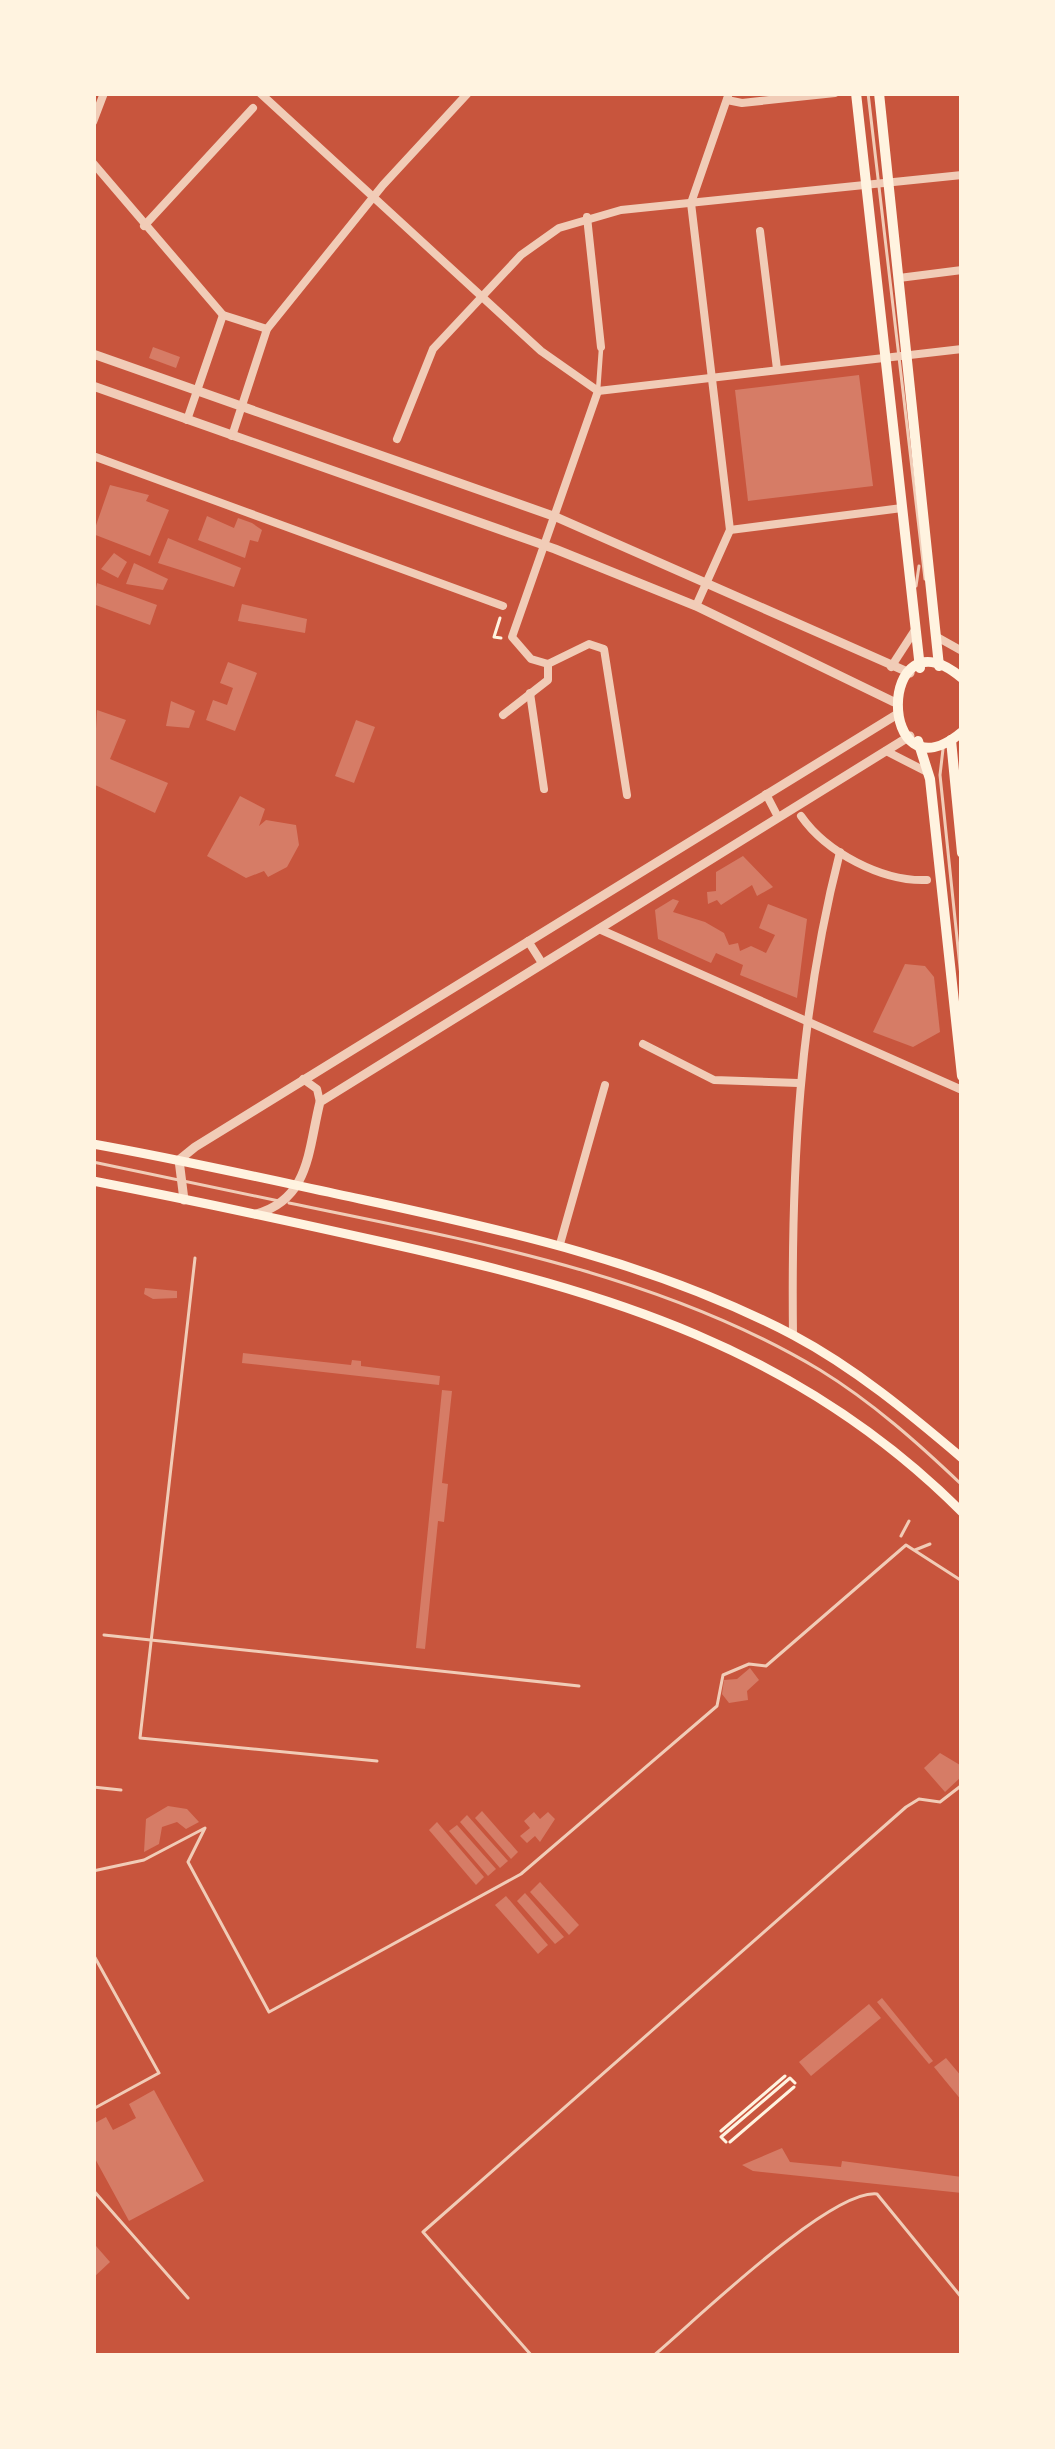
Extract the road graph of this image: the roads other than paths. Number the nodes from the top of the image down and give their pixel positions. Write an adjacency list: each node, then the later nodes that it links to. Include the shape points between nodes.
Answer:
1 (104, 93): 10 (street)
2 (468, 93): 14 (street)
3 (835, 93): 8 (street)
4 (856, 93): 13 (main road)
5 (868, 93): 13 (lane)
6 (879, 93): 13 (main road)
7 (264, 94): 14 (street)
8 (728, 96): 15 (street)
9 (254, 108): 17 (street)
10 (93, 122)
11 (93, 163): 17 (street)
12 (962, 175): 13 (street)
13 (877, 182): 15 (street); 20 (main road); 27 (main road)
14 (373, 197): 21 (street); 23 (street)
15 (691, 203): 16 (street); 29 (street)
16 (587, 217): 21 (street, via 531,247); 24 (street)
17 (144, 226): 22 (street)
18 (760, 231): 28 (street)
19 (962, 270): 20 (street)
20 (898, 278): 27 (main road)
21 (481, 297): 31 (street); 36 (street, via 433,349)
22 (224, 315): 23 (street); 32 (street)
23 (267, 329): 33 (street)
24 (601, 347): 31 (street)
25 (962, 349): 27 (street)
26 (93, 354): 32 (street)
27 (896, 356): 28 (street); 38 (main road); 42 (lane); 44 (main road)
28 (777, 369): 29 (street)
29 (711, 377): 31 (street); 40 (street)
30 (93, 386): 34 (street)
31 (598, 391): 39 (street)
32 (196, 392): 33 (street); 34 (street)
33 (240, 408): 35 (street); 39 (street)
34 (188, 420): 35 (street)
35 (232, 436): 41 (street)
36 (397, 439)
37 (93, 456): 46 (street)
38 (902, 508): 40 (street); 45 (main road)
39 (556, 517): 41 (street); 43 (street)
40 (730, 530): 43 (street)
41 (545, 545): 47 (street); 51 (street, via 512,629 531,659)
42 (920, 564): 44 (lane); 45 (lane)
43 (707, 580): 47 (street); 53 (street)
44 (934, 604): 49 (main road)
45 (913, 605): 48 (main road)
46 (503, 606)
47 (696, 606): 57 (street)
48 (916, 628): 53 (street); 54 (main road)
49 (938, 637): 50 (street); 52 (main road)
50 (962, 651)
51 (548, 664): 56 (street, via 548,680); 65 (street, via 601,646)
52 (939, 666): 54 (main road); 55 (main road)
53 (890, 668): 54 (street)
54 (915, 671): 57 (main road)
55 (960, 674)
56 (530, 693): 58 (street); 63 (street)
57 (895, 708): 59 (main road); 64 (street)
58 (503, 715)
59 (914, 738): 60 (main road); 61 (street); 62 (main road)
60 (953, 738): 69 (main road); 74 (lane, via 940,776)
61 (886, 751): 62 (street); 67 (street)
62 (928, 772): 77 (main road)
63 (544, 789)
64 (766, 794): 67 (street); 72 (street)
65 (627, 795)
66 (801, 816): 68 (street)
67 (778, 817): 71 (street)
68 (840, 852): 70 (street, via 892,876); 75 (street)
69 (962, 853)
70 (927, 880)
71 (597, 929): 73 (street); 75 (street)
72 (528, 941): 73 (street); 78 (street)
73 (542, 963): 82 (street)
74 (962, 986)
75 (804, 1020): 79 (street); 81 (street)
76 (643, 1044): 79 (street, via 714,1080)
77 (962, 1076)
78 (303, 1079): 82 (street); 84 (street)
79 (799, 1083): 94 (street)
80 (605, 1085): 92 (street)
81 (962, 1090)
82 (320, 1102): 88 (street)
83 (93, 1144): 84 (main road)
84 (179, 1160): 86 (street); 88 (main road)
85 (93, 1162): 86 (lane)
86 (180, 1179): 89 (street); 90 (lane)
87 (93, 1181): 89 (main road)
88 (300, 1186): 90 (street); 92 (main road)
89 (184, 1200): 91 (main road)
90 (286, 1202): 91 (street); 96 (lane, via 513,1253 725,1322 836,1381)
91 (252, 1215): 97 (main road, via 555,1282 689,1329 834,1405)
92 (560, 1244): 94 (main road)
93 (195, 1258): 104 (lane)
94 (793, 1335): 95 (main road, via 893,1400)
95 (960, 1456)
96 (962, 1485)
97 (962, 1512)
98 (909, 1521): 99 (lane)
99 (901, 1536)
100 (930, 1544): 101 (lane)
101 (913, 1550): 102 (lane); 110 (lane, via 907,1545 766,1666 723,1675 717,1706 521,1874 269,2012 188,1862 205,1828 144,1860)
102 (962, 1581)
103 (104, 1635): 104 (lane)
104 (151, 1640): 105 (lane); 106 (lane, via 140,1738)
105 (579, 1686)
106 (377, 1761)
107 (962, 1785): 116 (lane, via 940,1802 919,1799 906,1807 424,2231)
108 (93, 1787): 109 (lane)
109 (121, 1790)
110 (93, 1871)
111 (93, 1954): 112 (lane, via 159,2073)
112 (93, 2109)
113 (93, 2190): 114 (lane)
114 (188, 2298)
115 (962, 2298): 117 (lane, via 878,2194 863,2193 820,2216)
116 (532, 2356)
117 (653, 2356)

